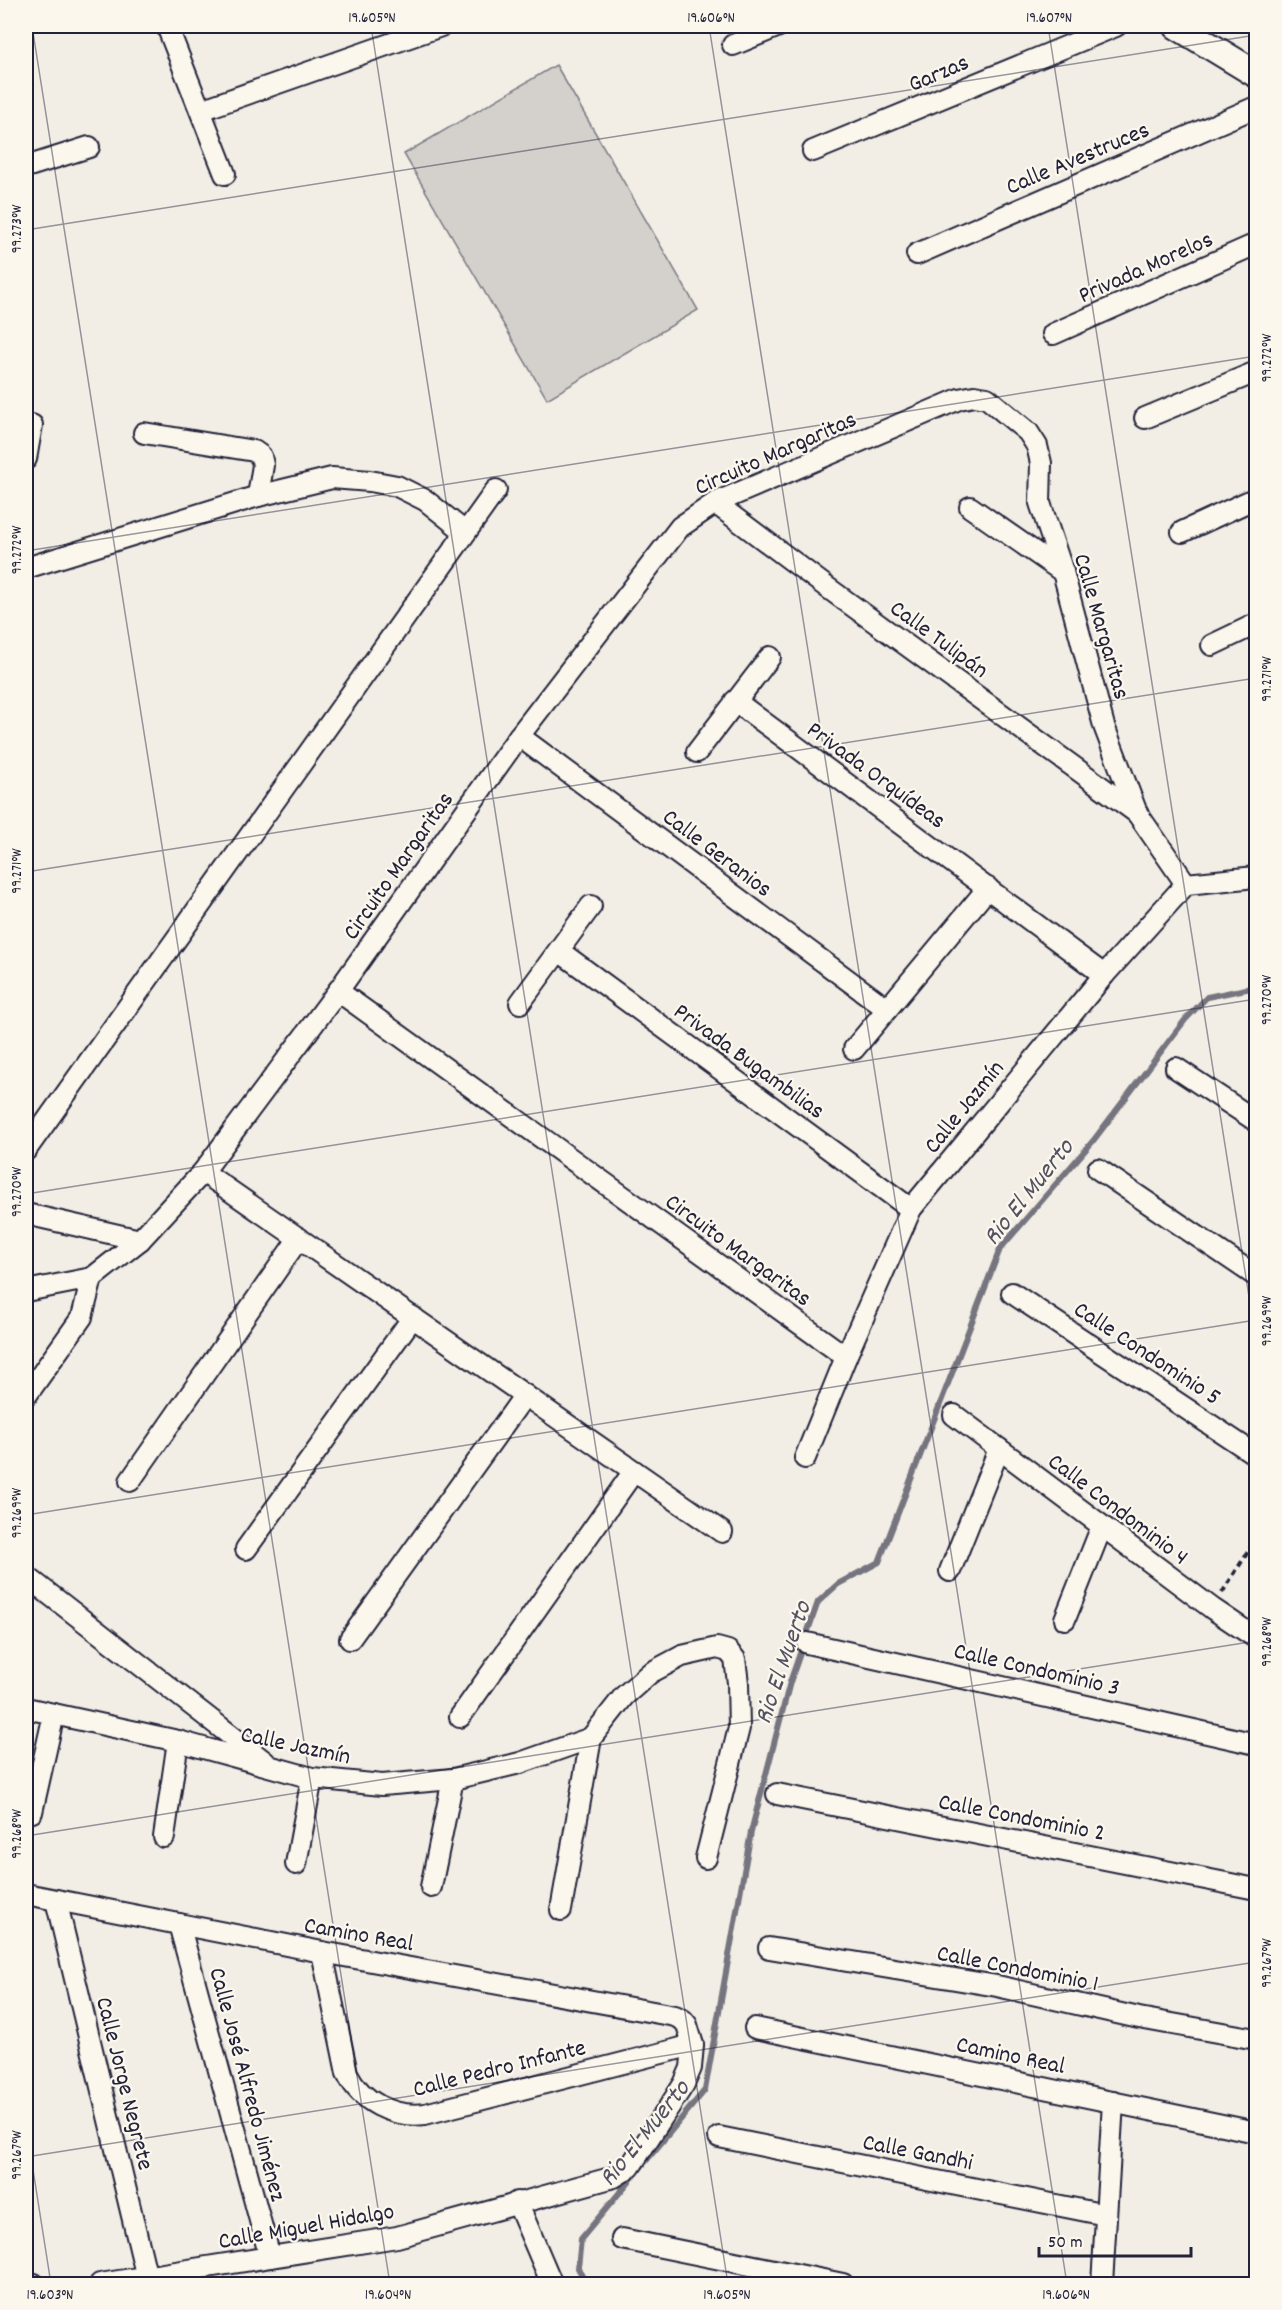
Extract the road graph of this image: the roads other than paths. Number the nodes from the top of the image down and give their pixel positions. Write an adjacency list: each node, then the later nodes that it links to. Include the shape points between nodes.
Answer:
1 (167, 26): 9 (street)
2 (441, 26): 9 (street)
3 (779, 26): 6 (street)
4 (1116, 26): 11 (street, Garzas)
5 (1177, 26): 7 (main road)
6 (733, 45)
7 (1257, 74)
8 (1257, 107): 15 (street, Calle Avestruces)
9 (201, 110): 13 (street)
10 (89, 147): 12 (street)
11 (813, 151)
12 (26, 167)
13 (225, 174)
14 (1257, 244): 16 (street, Privada Morelos)
15 (917, 254)
16 (1053, 334)
17 (1257, 372): 19 (street)
18 (974, 396): 26 (street, Circuito Margaritas); 31 (street, Calle Margaritas, via 987,398 1028,432 1037,446 1041,463 1040,503)
19 (1145, 418)
20 (32, 424): 22 (street)
21 (144, 433): 24 (street, via 254,451 261,456 263,465)
22 (26, 459)
23 (496, 490): 28 (street)
24 (258, 496): 28 (street, via 332,478 370,481 398,486 425,500); 30 (street)
25 (1257, 498): 29 (street)
26 (715, 503): 36 (street, Circuito Margaritas, via 680,527); 38 (street, Calle Tulipán)
27 (969, 507): 31 (street)
28 (465, 532): 51 (street)
29 (1182, 532)
30 (26, 568)
31 (1063, 572): 38 (street, Calle Margaritas, via 1104,726)
32 (1257, 624): 33 (street)
33 (1212, 645)
34 (770, 657): 35 (street)
35 (735, 701): 37 (street); 41 (street, Privada Orquídeas)
36 (519, 736): 45 (street, Circuito Margaritas); 47 (street, Calle Geranios)
37 (697, 752)
38 (1137, 813): 40 (street, Calle Margaritas)
39 (1257, 877): 40 (street)
40 (1186, 884): 44 (street, Calle Jazmín)
41 (988, 888): 44 (street, Privada Orquídeas); 47 (street)
42 (591, 906): 43 (street)
43 (558, 951): 46 (street); 54 (street, Privada Bugambilias)
44 (1104, 975): 54 (street, Calle Jazmín)
45 (339, 991): 53 (street); 63 (street, Circuito Margaritas)
46 (520, 1003)
47 (887, 1009): 48 (street)
48 (854, 1049)
49 (1176, 1068): 50 (street)
50 (1257, 1120)
51 (26, 1150)
52 (1098, 1170): 58 (street)
53 (204, 1172): 56 (street); 57 (street)
54 (911, 1209): 63 (street, Calle Jazmín)
55 (26, 1214): 57 (street)
56 (299, 1238): 62 (street); 71 (street)
57 (140, 1240): 59 (street)
58 (1257, 1276)
59 (92, 1278): 60 (street); 65 (street, via 82,1317)
60 (26, 1291)
61 (1012, 1293): 68 (street, Calle Condominio 5)
62 (413, 1317): 64 (street); 74 (street)
63 (846, 1357): 69 (street, Calle Jazmín)
64 (525, 1395): 70 (street); 79 (street)
65 (26, 1396)
66 (954, 1415): 67 (street, Calle Condominio 4)
67 (999, 1449): 72 (street, Calle Condominio 4); 75 (street)
68 (1257, 1455)
69 (805, 1458)
70 (634, 1471): 73 (street); 83 (street)
71 (130, 1481)
72 (1102, 1526): 77 (street); 78 (street, Calle Condominio 4)
73 (722, 1532)
74 (246, 1549)
75 (950, 1571)
76 (26, 1576): 87 (street)
77 (1065, 1619)
78 (1257, 1638)
79 (350, 1639)
80 (807, 1643): 86 (street, Calle Condominio 3)
81 (26, 1708): 82 (street, Calle Jazmín)
82 (54, 1714): 85 (street, Calle Jazmín); 91 (street)
83 (460, 1718)
84 (591, 1738): 89 (street, Calle Jazmín, via 520,1763); 93 (street, via 624,1696 650,1672 692,1652 717,1648 728,1651 735,1659 739,1728); 99 (street)
85 (178, 1741): 87 (street, Calle Jazmín); 92 (street)
86 (1257, 1744)
87 (274, 1769): 88 (street, Calle Jazmín)
88 (312, 1778): 89 (street, Calle Jazmín, via 382,1785); 94 (street)
89 (453, 1779): 95 (street)
90 (777, 1794): 96 (street, Calle Condominio 2)
91 (32, 1812)
92 (164, 1837)
93 (706, 1858)
94 (296, 1864)
95 (430, 1887)
96 (1257, 1889)
97 (26, 1893): 98 (street, Camino Real)
98 (56, 1900): 100 (street, Camino Real); 113 (street, Calle Jorge Negrete)
99 (561, 1910)
100 (179, 1924): 102 (street, Camino Real); 112 (street, Calle José Alfredo Jiménez)
101 (769, 1948): 104 (street, Calle Condominio 1, via 997,1986)
102 (322, 1952): 105 (street, Camino Real, via 675,2016 687,2025); 105 (street, Calle Pedro Infante, via 346,2073 365,2098 395,2114 424,2114)
103 (755, 2028): 106 (street, Camino Real)
104 (1257, 2039)
105 (693, 2045): 109 (street, Calle Miguel Hidalgo, via 691,2068 684,2084 630,2167 623,2173)
106 (1113, 2102): 107 (street, Camino Real); 110 (street)
107 (1257, 2132)
108 (719, 2137): 110 (street, Calle Gandhi)
109 (517, 2202): 112 (street, Calle Miguel Hidalgo, via 397,2237); 115 (street)
110 (1106, 2215): 119 (street)
111 (622, 2239): 118 (street)
112 (270, 2257): 113 (street, Calle Miguel Hidalgo)
113 (147, 2278): 117 (street, Calle Miguel Hidalgo)
114 (26, 2281): 116 (street)
115 (550, 2283)
116 (33, 2284)
117 (100, 2284)
118 (843, 2284)
119 (1102, 2284)

